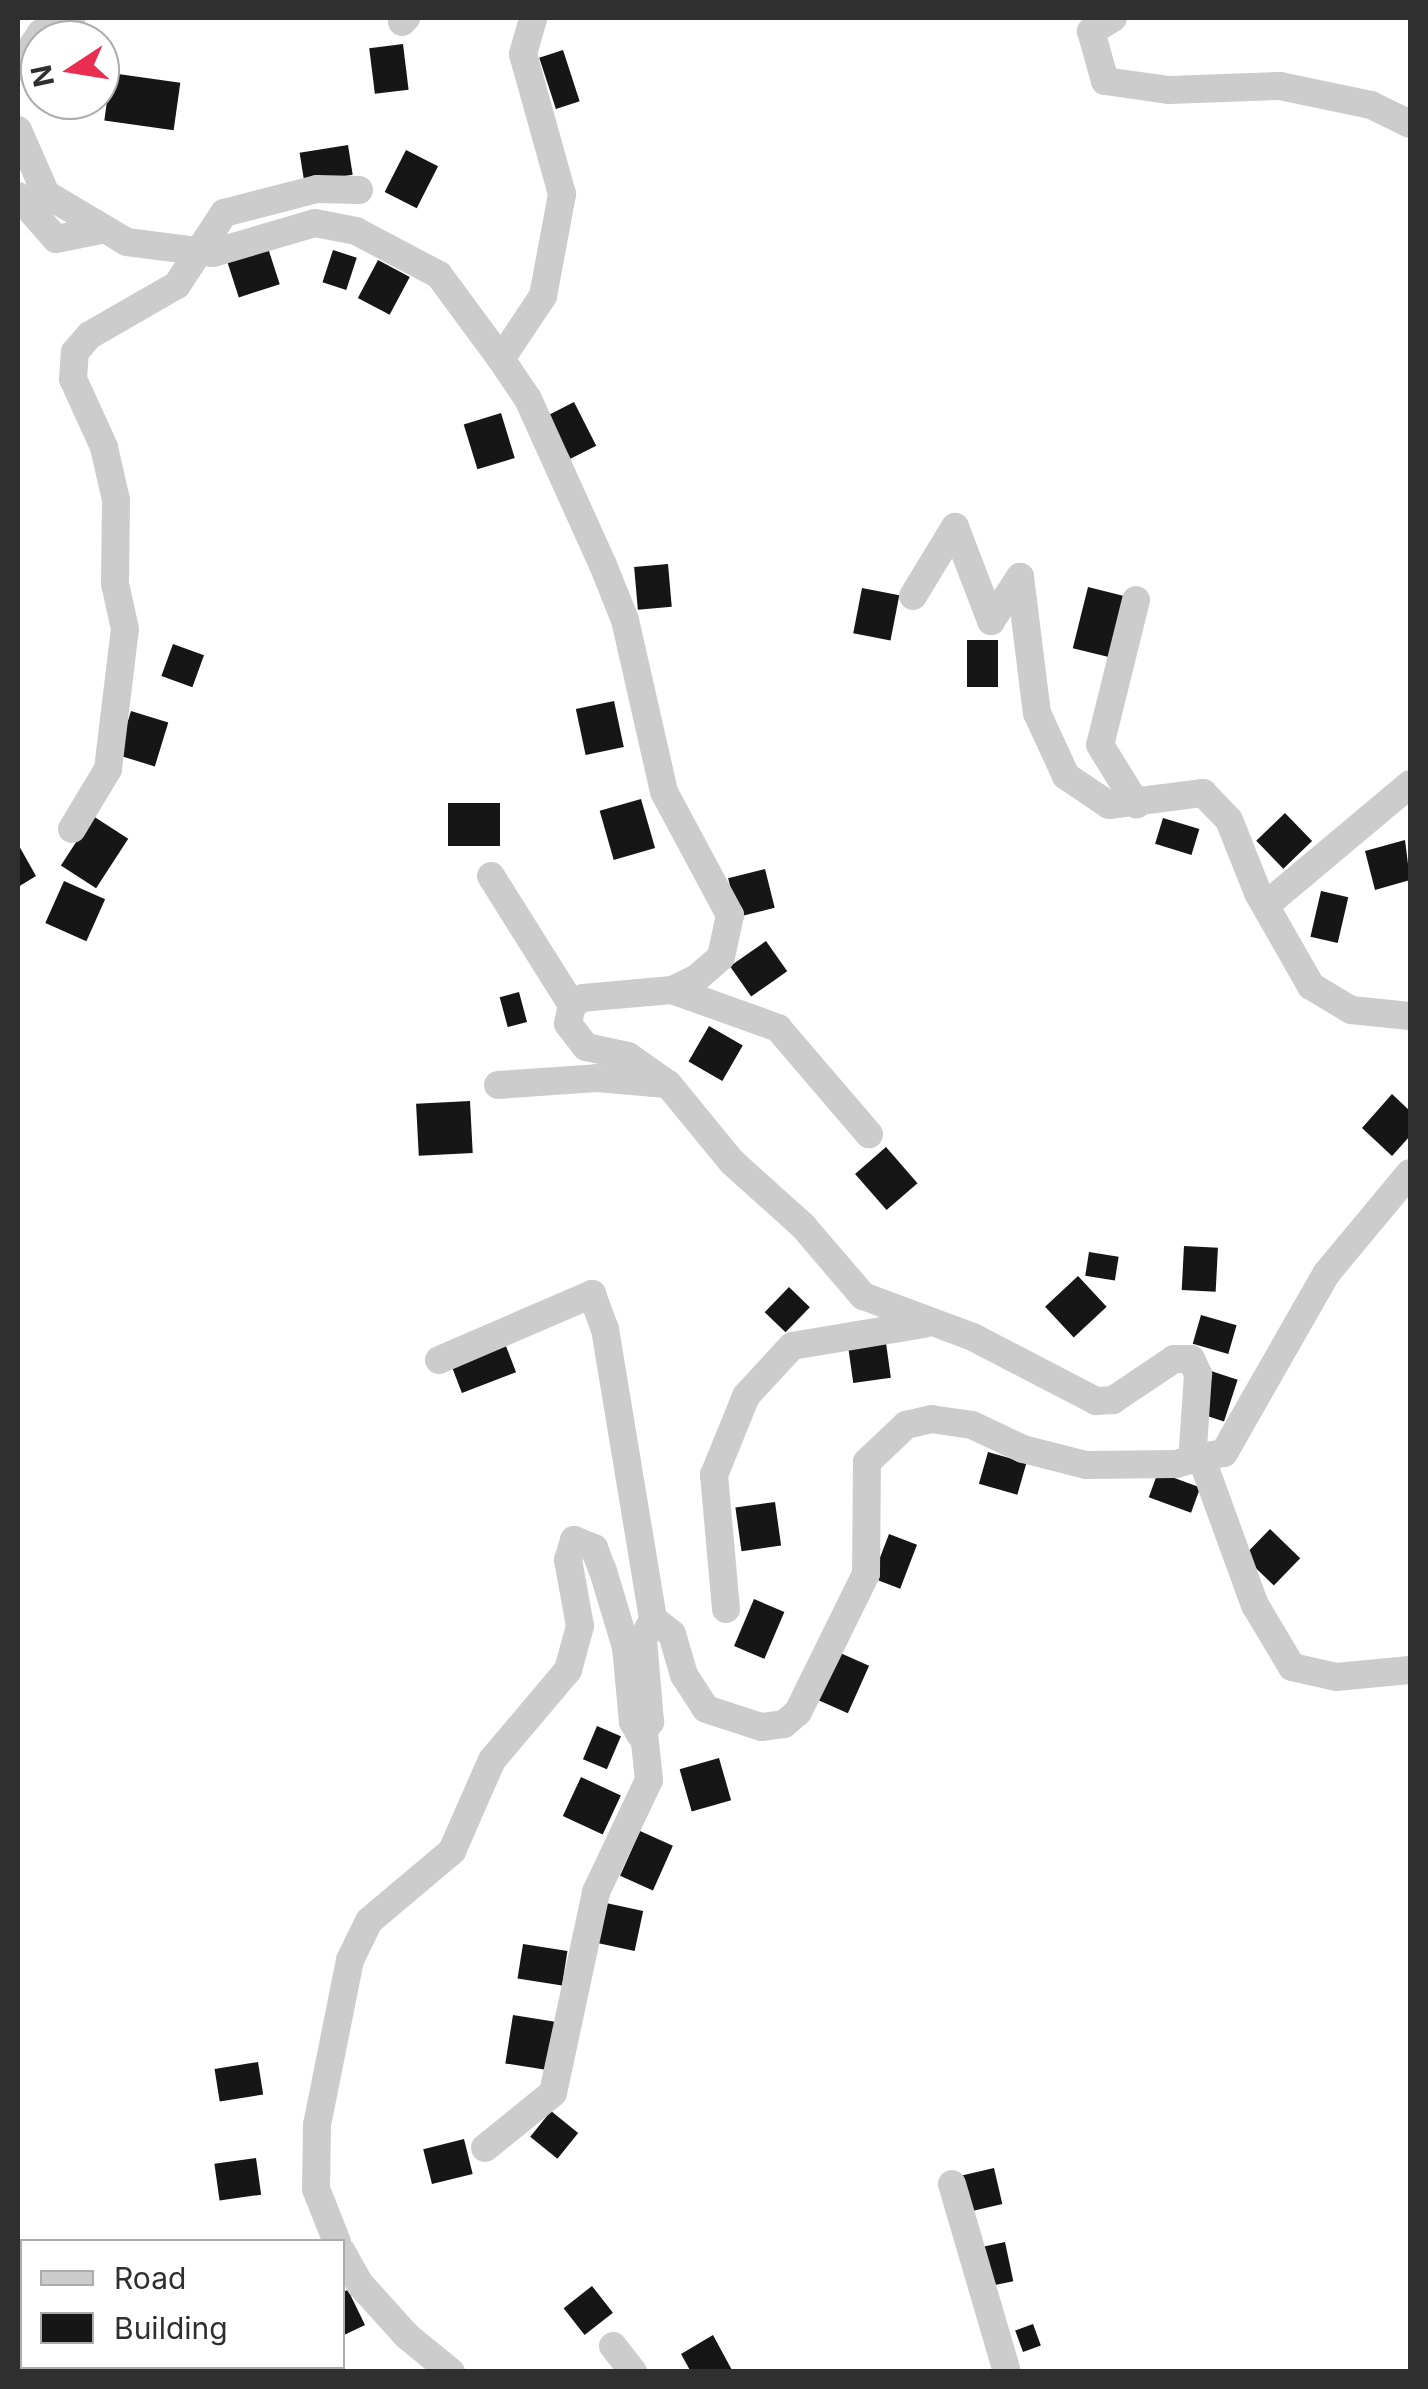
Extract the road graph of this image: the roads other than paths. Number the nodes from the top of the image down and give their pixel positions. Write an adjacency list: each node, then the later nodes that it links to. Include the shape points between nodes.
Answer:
1 (71, 18): 4 (street, via 40,33)
2 (533, 18): 11 (street, via 523,54 562,194 543,296)
3 (1113, 18): 5 (street, via 1091,30 1104,80 1169,90 1280,86 1371,104)
4 (18, 67)
5 (1410, 124)
6 (18, 130): 9 (street, via 46,194)
7 (360, 190): 10 (street, via 317,189 224,213)
8 (18, 196): 9 (street, via 56,238)
9 (102, 230): 10 (street, via 126,242)
10 (192, 252): 11 (street, via 212,254 315,223 356,230 439,274); 16 (street, via 177,285 90,335 75,352 73,378 104,447 116,500 115,584 125,629 108,769)
11 (502, 359): 19 (street, via 528,398 603,565 624,620 664,792 730,915 721,958)
12 (913, 596): 15 (street, via 955,526 990,621 1020,577 1037,713 1066,776 1109,805)
13 (1136, 600): 15 (street, via 1100,745)
14 (1410, 784): 18 (street)
15 (1137, 805): 18 (street, via 1202,793 1229,820)
16 (72, 829)
17 (491, 876): 20 (street)
18 (1266, 905): 21 (street, via 1311,986 1351,1010)
19 (672, 990): 20 (street, via 583,998); 24 (street, via 778,1028)
20 (572, 1005): 22 (street, via 568,1024 575,1039 628,1056)
21 (1410, 1016)
22 (668, 1084): 23 (street, via 597,1078); 26 (street, via 732,1162 803,1226 863,1296)
23 (498, 1085)
24 (869, 1134)
25 (1410, 1173): 28 (street, via 1326,1274 1224,1454)
26 (931, 1323): 28 (street, via 973,1337 1096,1400 1113,1400 1174,1359 1192,1359 1198,1374 1189,1430); 29 (street, via 792,1346 746,1396 714,1475)
27 (439, 1360): 30 (street, via 592,1294 605,1329)
28 (1200, 1456): 30 (street, via 1157,1466 1086,1465 950,1419 906,1426 867,1462 866,1574 839,1639 784,1724 735,1723 706,1709 684,1675 672,1634); 31 (street, via 1255,1605 1292,1668 1336,1677)
29 (726, 1609)
30 (654, 1620): 32 (street, via 643,1639 650,1722)
31 (1410, 1670)
32 (644, 1734): 33 (street, via 649,1780 596,1892 552,2093); 35 (street, via 635,1732 626,1647 603,1570 594,1548 574,1540 568,1560 580,1626 568,1670 492,1760 452,1850 369,1920 350,1960 318,2126 316,2189)
33 (486, 2148)
34 (952, 2184): 40 (street)
35 (336, 2239)
36 (345, 2257): 38 (street, via 406,2336)
37 (614, 2346): 39 (street)
38 (452, 2372)
39 (634, 2372)
40 (1008, 2372)

